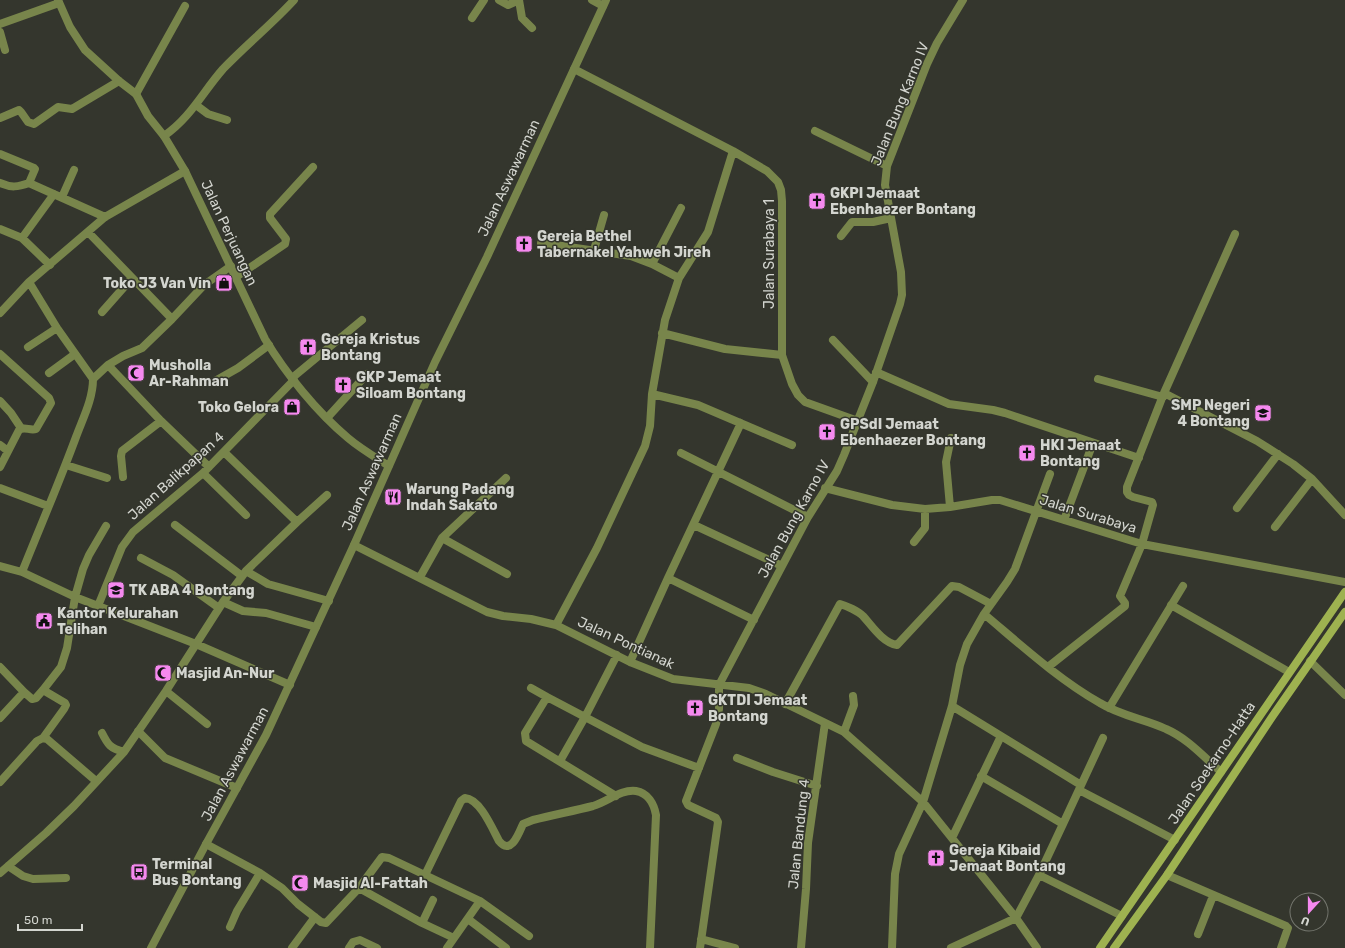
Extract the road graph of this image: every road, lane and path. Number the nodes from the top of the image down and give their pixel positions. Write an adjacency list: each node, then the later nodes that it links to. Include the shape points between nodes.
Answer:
1 (294, 0): 18 (street, via 228,65)
2 (484, 0): 10 (street)
3 (499, 0): 4 (street, via 508,5)
4 (519, 0): 12 (street, via 522,18)
5 (592, 0): 8 (street)
6 (964, 0): 25 (street, Jalan Bung Karno IV, via 927,64)
7 (58, 2): 11 (street); 16 (street, Jalan Perjuangan, via 85,50)
8 (605, 3): 15 (street, Jalan Aswawarman)
9 (185, 6): 17 (street)
10 (472, 18)
11 (0, 24)
12 (532, 28)
13 (0, 32): 14 (street)
14 (5, 50)
15 (574, 70): 23 (street, Jalan Surabaya 1); 90 (street, Jalan Aswawarman, via 435,362)
16 (119, 82): 17 (street, Jalan Perjuangan); 19 (street, via 72,109 58,107 34,124 28,122 19,110)
17 (136, 94): 22 (street, Jalan Perjuangan, via 148,116)
18 (196, 105): 20 (street, via 208,114); 22 (street)
19 (0, 118)
20 (227, 120)
21 (815, 131): 25 (street)
22 (164, 136): 28 (street, Jalan Perjuangan)
23 (733, 151): 48 (street, via 705,238); 61 (street, Jalan Surabaya 1, via 767,171 781,190)
24 (0, 154): 30 (street, via 35,169)
25 (887, 166): 35 (street, Jalan Bung Karno IV, via 885,185)
26 (313, 167): 46 (street, via 270,214 270,218 286,239 285,244)
27 (74, 170): 31 (street)
28 (185, 171): 34 (street); 45 (street, Jalan Perjuangan)
29 (0, 183): 30 (street, via 15,187)
30 (29, 183): 31 (street)
31 (58, 195): 34 (street); 40 (street)
32 (681, 208): 43 (street)
33 (604, 215): 42 (street)
34 (105, 217): 37 (street)
35 (891, 218): 39 (street, via 873,222 852,222); 63 (street, Jalan Bung Karno IV, via 901,272 902,295)
36 (0, 229): 40 (street)
37 (88, 232): 44 (street); 47 (street)
38 (1235, 234): 72 (street)
39 (841, 236)
40 (22, 238): 44 (street)
41 (541, 243): 42 (street)
42 (594, 250): 43 (street, via 631,256)
43 (652, 264): 48 (street)
44 (50, 265): 49 (street)
45 (231, 266): 46 (street, Jalan Perjuangan); 52 (street, via 204,285)
46 (236, 277): 57 (street, Jalan Perjuangan)
47 (132, 278): 50 (street); 52 (street)
48 (680, 278): 55 (street)
49 (29, 282): 51 (street); 54 (street)
50 (102, 312)
51 (0, 313)
52 (172, 319): 62 (street, via 142,348)
53 (362, 320): 67 (street, Jalan Balikpapan 4)
54 (57, 328): 58 (street); 60 (street)
55 (662, 333): 61 (street, via 725,349); 71 (street)
56 (833, 340): 70 (street)
57 (269, 345): 67 (street, Jalan Perjuangan); 69 (street)
58 (28, 347)
59 (0, 354): 78 (street, via 50,401 50,406 36,429)
60 (75, 354): 64 (street); 66 (street)
61 (782, 355): 76 (street, Jalan Surabaya 1, via 792,384 801,399)
62 (108, 365): 66 (street); 75 (street)
63 (876, 372): 70 (street, Jalan Bung Karno IV); 80 (street, via 948,404 999,411)
64 (49, 373)
65 (367, 374): 74 (street)
66 (93, 379): 88 (street, via 90,399)
67 (293, 379): 74 (street, Jalan Perjuangan); 84 (street, Jalan Balikpapan 4)
68 (1098, 379): 72 (street)
69 (215, 381)
70 (873, 382): 76 (street, Jalan Bung Karno IV)
71 (652, 394): 77 (street, via 698,405); 139 (street, via 650,426 643,452 597,548)
72 (1163, 395): 86 (street); 87 (street)
73 (0, 401): 78 (street)
74 (327, 418): 90 (street, Jalan Perjuangan, via 348,438)
75 (161, 421): 91 (street); 94 (street, via 122,451)
76 (858, 421): 99 (street, Jalan Bung Karno IV, via 837,471)
77 (741, 423): 82 (street); 92 (street)
78 (21, 428): 83 (street)
79 (951, 438): 102 (street, via 946,462)
80 (1093, 443): 87 (street); 109 (street)
81 (0, 445): 83 (street)
82 (792, 446)
83 (8, 451): 89 (street)
84 (224, 452): 91 (street, Jalan Balikpapan 4); 110 (street)
85 (681, 454): 92 (street)
86 (1278, 454): 97 (street); 103 (street)
87 (1139, 458): 117 (street, via 1127,492 1129,495 1152,502 1153,505)
88 (66, 465): 95 (street); 101 (street)
89 (0, 466)
90 (389, 466): 118 (street, Jalan Aswawarman)
91 (206, 470): 106 (street); 135 (street, Jalan Balikpapan 4, via 126,539)
92 (718, 472): 108 (street); 111 (street)
93 (1050, 474): 105 (street)
94 (123, 477)
95 (107, 478)
96 (506, 478): 115 (street)
97 (1312, 479): 107 (street); 114 (street)
98 (0, 488): 101 (street)
99 (825, 488): 104 (street, Jalan Surabaya, via 892,505); 108 (street, Jalan Bung Karno IV)
100 (327, 495): 110 (street)
101 (48, 506): 122 (street)
102 (950, 507): 104 (street, Jalan Surabaya); 105 (street, Jalan Surabaya, via 1000,500)
103 (1237, 508)
104 (925, 509): 116 (street, via 925,528)
105 (1035, 511): 109 (street, Jalan Surabaya); 132 (street, via 1015,569)
106 (246, 515)
107 (1345, 515)
108 (808, 517): 121 (street, Jalan Bung Karno IV)
109 (1064, 520): 117 (street, Jalan Surabaya)
110 (297, 522): 123 (street)
111 (694, 524): 121 (street); 126 (street)
112 (175, 525): 123 (street)
113 (106, 526): 130 (street, via 85,562)
114 (1276, 527)
115 (442, 538): 124 (street); 125 (street)
116 (914, 542)
117 (1142, 544): 127 (street, Jalan Surabaya); 146 (street, via 1120,596 1125,603 1124,607)
118 (354, 545): 125 (street, Jalan Pontianak); 131 (street, Jalan Aswawarman)
119 (140, 558): 133 (street)
120 (0, 566): 122 (street)
121 (782, 566): 138 (street, Jalan Bung Karno IV)
122 (22, 572): 130 (street)
123 (244, 574): 131 (street, via 268,584); 133 (street)
124 (507, 574)
125 (420, 577): 139 (street, Jalan Pontianak, via 487,612)
126 (668, 578): 138 (street); 144 (street)
127 (1345, 582)
128 (1183, 586): 134 (street)
129 (1345, 592): 147 (main road, Jalan Soekarno-Hatta)
130 (75, 597): 135 (street); 151 (street, via 65,658)
131 (329, 601): 140 (street, Jalan Aswawarman)
132 (991, 604): 137 (street); 157 (street, via 959,587 952,586 897,645 876,632 860,614 840,604)
133 (221, 605): 140 (street, via 243,611 266,613); 141 (street)
134 (1171, 605): 147 (street); 159 (street)
135 (98, 606): 141 (street)
136 (1345, 612): 143 (main road, Jalan Soekarno-Hatta)
137 (984, 614): 146 (street); 158 (street, via 970,636 964,652)
138 (754, 620): 149 (street, Jalan Bung Karno IV)
139 (556, 625): 142 (street, Jalan Pontianak)
140 (316, 628): 148 (street, Jalan Aswawarman)
141 (196, 644): 148 (street); 152 (street)
142 (617, 655): 144 (street, Jalan Pontianak); 160 (street)
143 (1310, 661): 154 (street); 192 (main road, Jalan Soekarno-Hatta)
144 (630, 662): 149 (street, Jalan Pontianak, via 673,679)
145 (0, 667): 153 (street)
146 (1048, 667): 159 (street)
147 (1289, 672): 174 (main road, Jalan Soekarno-Hatta)
148 (290, 685): 179 (street, Jalan Aswawarman)
149 (719, 685): 157 (street, Jalan Pontianak, via 749,688); 173 (street, via 718,717)
150 (531, 688): 156 (street)
151 (43, 690): 153 (street, via 32,699); 168 (street, via 66,705)
152 (166, 691): 163 (street); 164 (street)
153 (24, 692): 161 (street)
154 (1345, 695)
155 (853, 696): 165 (street, via 854,705)
156 (548, 697): 160 (street); 172 (street, via 525,737 526,741)
157 (785, 704): 162 (street, Jalan Pontianak)
158 (952, 706): 167 (street); 182 (street)
159 (1109, 708): 174 (street, via 1155,724 1177,735)
160 (585, 717): 172 (street); 173 (street, via 642,747)
161 (0, 718)
162 (825, 723): 165 (street, Jalan Pontianak); 178 (street, Jalan Bandung 4)
163 (206, 724)
164 (138, 731): 170 (street); 179 (street, via 165,758)
165 (844, 732): 182 (street, Jalan Pontianak)
166 (102, 733): 170 (street, via 107,744)
167 (1001, 736): 175 (street); 180 (street)
168 (43, 738): 176 (street); 177 (street)
169 (1102, 738): 180 (street)
170 (124, 752): 176 (street)
171 (737, 758): 178 (street)
172 (560, 761): 181 (street)
173 (699, 768): 207 (street, via 686,803 716,818 718,822)
174 (1221, 772): 185 (main road, Jalan Soekarno-Hatta)
175 (981, 776): 183 (street); 184 (street)
176 (96, 781): 187 (street, via 74,806)
177 (0, 782)
178 (816, 786): 218 (street, Jalan Bandung 4, via 808,843)
179 (237, 788): 186 (street, Jalan Aswawarman)
180 (1080, 788): 183 (street); 185 (street)
181 (616, 796): 190 (street, via 594,806 524,824 511,846 502,845 479,806 470,798 465,798 461,801); 215 (street, via 631,791 638,792 645,795 655,807)
182 (923, 802): 184 (street, Jalan Pontianak); 219 (street, via 896,864)
183 (1063, 824): 191 (street)
184 (952, 838): 200 (street, Jalan Pontianak)
185 (1175, 840): 198 (main road, Jalan Soekarno-Hatta)
186 (206, 844): 189 (street); 209 (street, Jalan Aswawarman)
187 (8, 866): 188 (street); 193 (street, via 33,880)
188 (0, 873)
189 (260, 873): 199 (street, via 282,888); 203 (street)
190 (425, 875): 194 (street, via 385,856); 197 (street)
191 (1039, 875): 198 (street); 200 (street)
192 (1166, 876): 195 (street); 223 (main road, Jalan Soekarno-Hatta)
193 (66, 878)
194 (359, 888): 199 (street, via 326,923); 202 (street)
195 (1213, 896): 204 (street); 224 (street, via 1287,927 1288,931)
196 (433, 900): 202 (street)
197 (478, 904): 201 (street); 205 (street)
198 (1122, 916): 222 (main road, Jalan Soekarno-Hatta)
199 (315, 917): 210 (street)
200 (1016, 918): 208 (street); 221 (street, Jalan Pontianak)
201 (468, 919): 206 (street); 214 (street)
202 (422, 923): 206 (street)
203 (230, 927)
204 (1198, 934)
205 (529, 936)
206 (454, 938): 213 (street)
207 (701, 939): 216 (street); 217 (street)
208 (969, 944): 220 (street)
209 (151, 948)
210 (292, 948)
211 (349, 948): 212 (street, via 353,942 360,940)
212 (377, 948)
213 (447, 948)
214 (506, 948)
215 (650, 948)
216 (700, 948)
217 (735, 948)
218 (801, 948)
219 (892, 948)
220 (952, 948)
221 (1037, 948)
222 (1100, 948)
223 (1114, 948)
224 (1281, 948)

